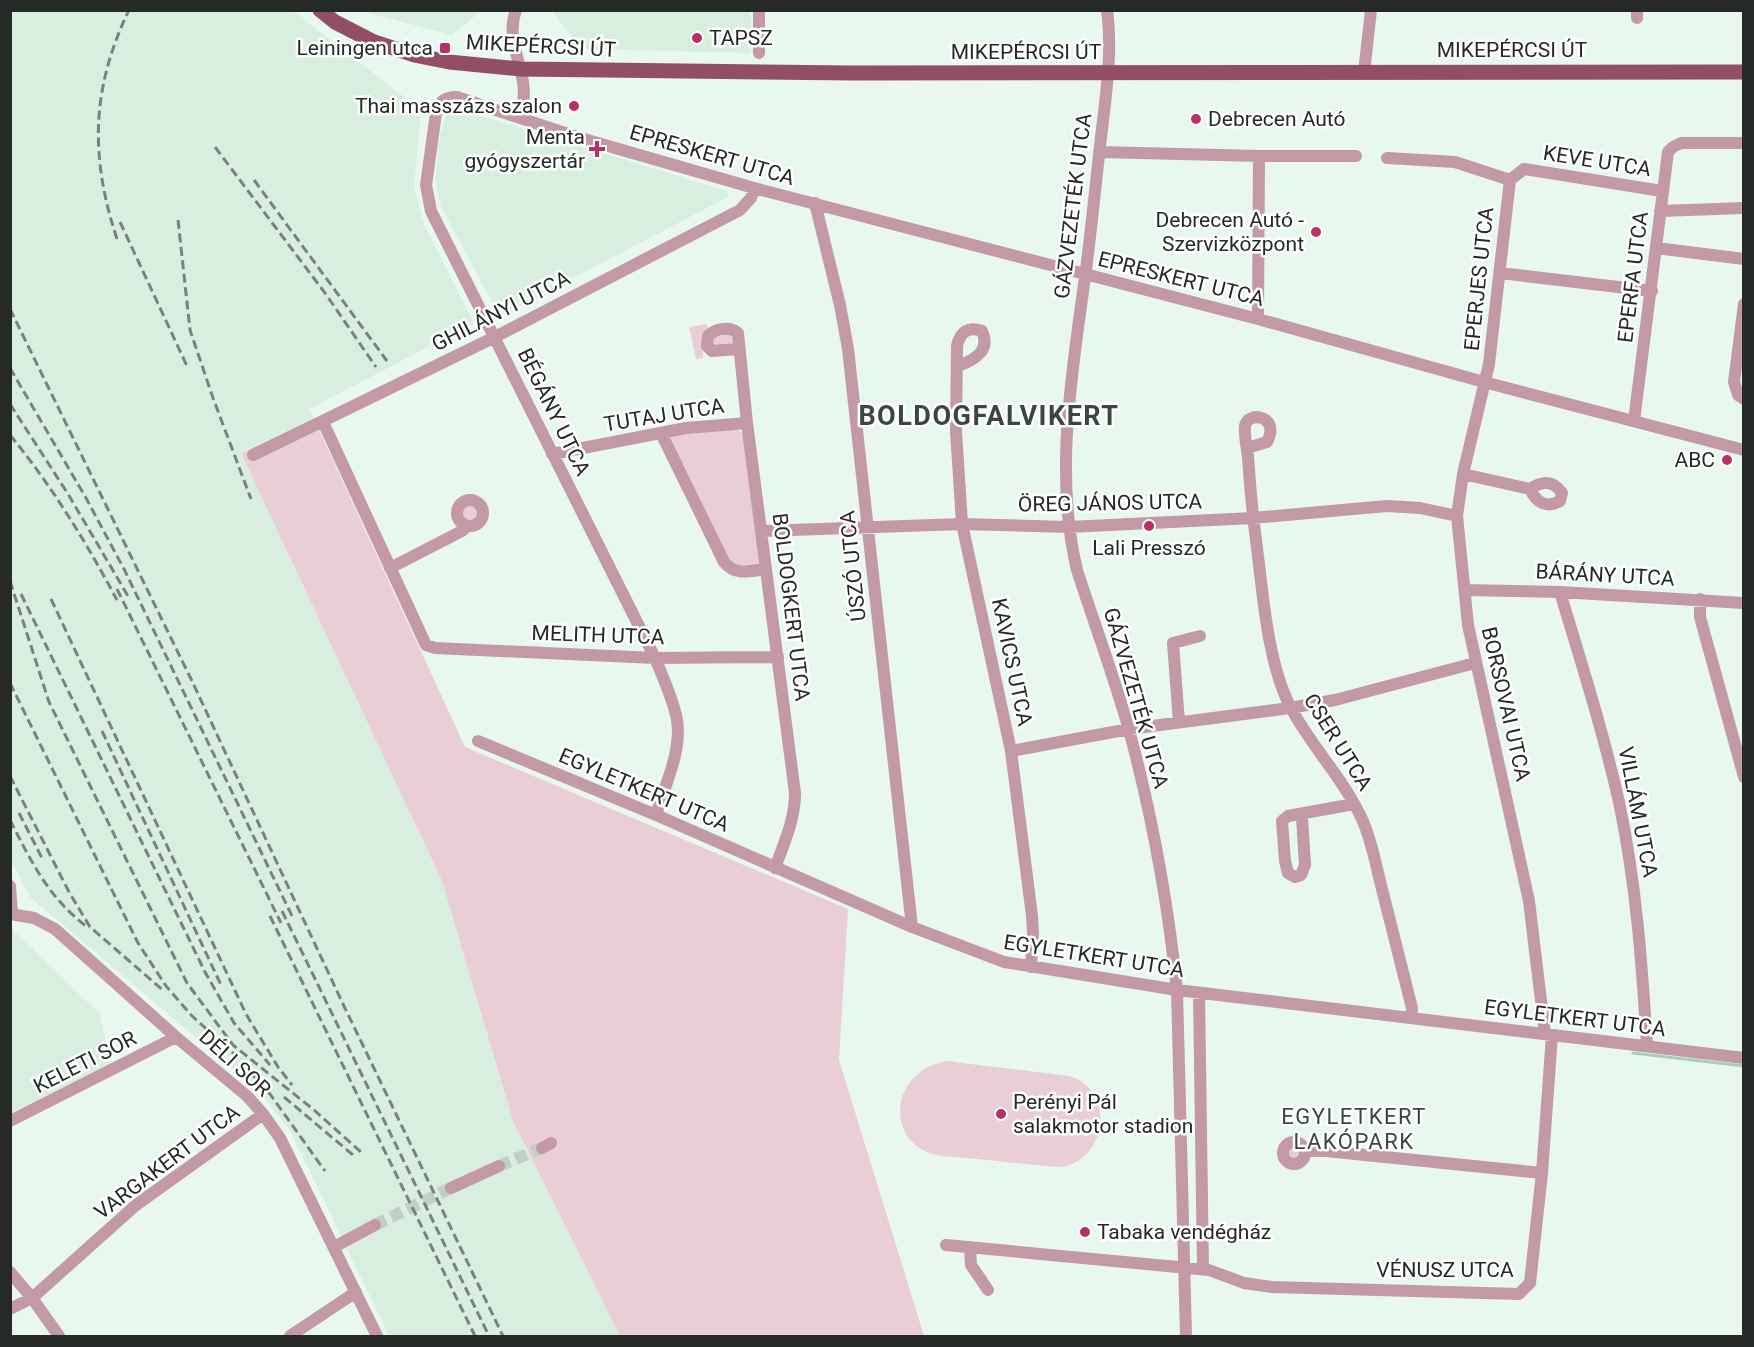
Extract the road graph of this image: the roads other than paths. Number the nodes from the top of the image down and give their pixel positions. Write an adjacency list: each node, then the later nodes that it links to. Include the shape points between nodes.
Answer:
1 (320, 10): 7 (main road, MIKEPÉRCSI ÚT, via 372,41 414,55)
2 (516, 10): 7 (street, via 512,30)
3 (759, 10): 6 (street)
4 (1107, 10): 8 (street, GÁZVEZETÉK UTCA)
5 (1371, 10): 10 (street)
6 (759, 52)
7 (521, 69): 8 (main road, MIKEPÉRCSI ÚT); 11 (street, via 525,86)
8 (1108, 72): 10 (main road, MIKEPÉRCSI ÚT); 13 (street, GÁZVEZETÉK UTCA)
9 (1743, 72): 10 (main road, MIKEPÉRCSI ÚT)
10 (1364, 73)
11 (519, 117): 18 (street, EPRESKERT UTCA); 30 (street, BÉGÁNY UTCA, via 457,97 444,99 436,113 426,185 431,212)
12 (1743, 143): 19 (street, EPERFA UTCA, via 1681,143 1673,147 1668,152)
13 (1099, 152): 14 (street); 26 (street, GÁZVEZETÉK UTCA)
14 (1259, 156): 15 (street); 29 (street)
15 (1356, 156)
16 (1387, 158): 17 (street, via 1455,162)
17 (1510, 180): 19 (street, KEVE UTCA, via 1524,170); 25 (street, EPERJES UTCA)
18 (754, 188): 20 (street, EPRESKERT UTCA); 30 (street, GHILÁNYI UTCA, via 740,210)
19 (1662, 191): 22 (street, EPERFA UTCA)
20 (815, 203): 26 (street, EPRESKERT UTCA); 49 (street, ÚSZÓ UTCA, via 848,349)
21 (1743, 208): 22 (street)
22 (1660, 211): 23 (street, EPERFA UTCA)
23 (1656, 248): 24 (street); 27 (street, EPERFA UTCA)
24 (1743, 259)
25 (1500, 273): 27 (street); 33 (street, EPERJES UTCA)
26 (1086, 274): 29 (street, EPRESKERT UTCA); 50 (street, GÁZVEZETÉK UTCA, via 1066,447)
27 (1652, 291): 35 (street, EPERFA UTCA)
28 (1743, 304): 34 (street, via 1734,382)
29 (1258, 319): 33 (street, EPRESKERT UTCA)
30 (495, 337): 36 (street, GHILÁNYI UTCA); 41 (street, BÉGÁNY UTCA)
31 (739, 349): 37 (street, BOLDOGKERT UTCA)
32 (958, 366): 47 (street, KAVICS UTCA, via 956,430)
33 (1484, 382): 35 (street, EPRESKERT UTCA); 43 (street, BORSOVAI UTCA)
34 (1743, 399)
35 (1634, 421): 40 (street, EPRESKERT UTCA)
36 (323, 422): 42 (street, GHILÁNYI UTCA); 52 (street)
37 (747, 423): 38 (street, TUTAJ UTCA); 51 (street, BOLDOGKERT UTCA)
38 (661, 433): 41 (street, TUTAJ UTCA); 53 (street, via 724,562 740,572)
39 (1247, 448): 46 (street, CSER UTCA)
40 (1743, 450)
41 (552, 454): 60 (street, BÉGÁNY UTCA)
42 (253, 456)
43 (1463, 474): 44 (street); 45 (street, BORSOVAI UTCA)
44 (1530, 489)
45 (1457, 516): 46 (street, ÖREG JÁNOS UTCA, via 1387,506); 54 (street, BORSOVAI UTCA)
46 (1253, 518): 50 (street, ÖREG JÁNOS UTCA); 62 (street, CSER UTCA, via 1274,659)
47 (962, 524): 49 (street, ÖREG JÁNOS UTCA); 50 (street, ÖREG JÁNOS UTCA); 66 (street, KAVICS UTCA)
48 (467, 526): 52 (street)
49 (868, 526): 51 (street, ÖREG JÁNOS UTCA); 74 (street, ÚSZÓ UTCA)
50 (1069, 527): 64 (street, GÁZVEZETÉK UTCA, via 1077,570)
51 (762, 531): 53 (street, BOLDOGKERT UTCA)
52 (390, 568): 60 (street, MELITH UTCA, via 426,645)
53 (766, 568): 59 (street, BOLDOGKERT UTCA)
54 (1465, 590): 55 (street, BÁRÁNY UTCA); 61 (street, BORSOVAI UTCA)
55 (1560, 592): 56 (street, BÁRÁNY UTCA); 81 (street, VILLÁM UTCA, via 1601,731 1629,854)
56 (1700, 599): 57 (street, BÁRÁNY UTCA); 67 (street, via 1700,617)
57 (1743, 603)
58 (1200, 636): 63 (street, via 1173,643)
59 (778, 657): 60 (street, MELITH UTCA); 71 (street, BOLDOGKERT UTCA, via 795,809)
60 (655, 658): 69 (street, BÉGÁNY UTCA, via 674,706 678,738)
61 (1475, 663): 62 (street); 79 (street, BORSOVAI UTCA, via 1521,855)
62 (1290, 708): 63 (street); 68 (street, CSER UTCA)
63 (1179, 722): 64 (street)
64 (1129, 729): 66 (street); 76 (street, GÁZVEZETÉK UTCA, via 1166,904)
65 (478, 741): 69 (street, EGYLETKERT UTCA)
66 (1011, 751): 75 (street, KAVICS UTCA, via 1032,916)
67 (1743, 777)
68 (1354, 804): 70 (street, via 1288,816 1282,821 1285,861 1288,873 1295,877 1301,876 1305,865); 78 (street, CSER UTCA, via 1369,837 1412,1008)
69 (656, 815): 71 (street, EGYLETKERT UTCA)
70 (1302, 818)
71 (775, 868): 74 (street, EGYLETKERT UTCA)
72 (10, 886): 73 (street)
73 (11, 914): 80 (street, DÉLI SOR, via 34,918 55,929)
74 (912, 927): 75 (street, EGYLETKERT UTCA, via 989,958)
75 (1031, 967): 76 (street, EGYLETKERT UTCA)
76 (1177, 990): 77 (street, EGYLETKERT UTCA); 93 (street, GÁZVEZETÉK UTCA)
77 (1199, 993): 78 (street, EGYLETKERT UTCA); 94 (street)
78 (1411, 1018): 79 (street, EGYLETKERT UTCA)
79 (1549, 1035): 81 (street, EGYLETKERT UTCA); 87 (street, VÉNUSZ UTCA)
80 (176, 1037): 83 (street, DÉLI SOR); 84 (street, KELETI SOR)
81 (1647, 1046): 82 (street, EGYLETKERT UTCA)
82 (1743, 1058)
83 (263, 1114): 91 (street, DÉLI SOR, via 280,1138); 98 (street, VARGAKERT UTCA, via 136,1205)
84 (10, 1121)
85 (1305, 1151): 87 (street)
86 (499, 1166): 88 (street)
87 (1542, 1173): 94 (street, VÉNUSZ UTCA, via 1530,1283 1519,1294 1272,1287 1244,1283)
88 (451, 1188)
89 (375, 1225): 91 (street)
90 (946, 1245): 92 (street, VÉNUSZ UTCA)
91 (334, 1247): 97 (street, DÉLI SOR)
92 (970, 1247): 93 (street, VÉNUSZ UTCA); 96 (street, via 971,1265)
93 (1184, 1267): 94 (street, VÉNUSZ UTCA); 103 (street, GÁZVEZETÉK UTCA)
94 (1203, 1269)
95 (10, 1272): 98 (street)
96 (988, 1290)
97 (356, 1292): 101 (street); 102 (street, DÉLI SOR)
98 (32, 1298): 99 (street, VARGAKERT UTCA); 100 (street)
99 (10, 1309)
100 (60, 1336)
101 (291, 1336)
102 (377, 1336)
103 (1186, 1336)

